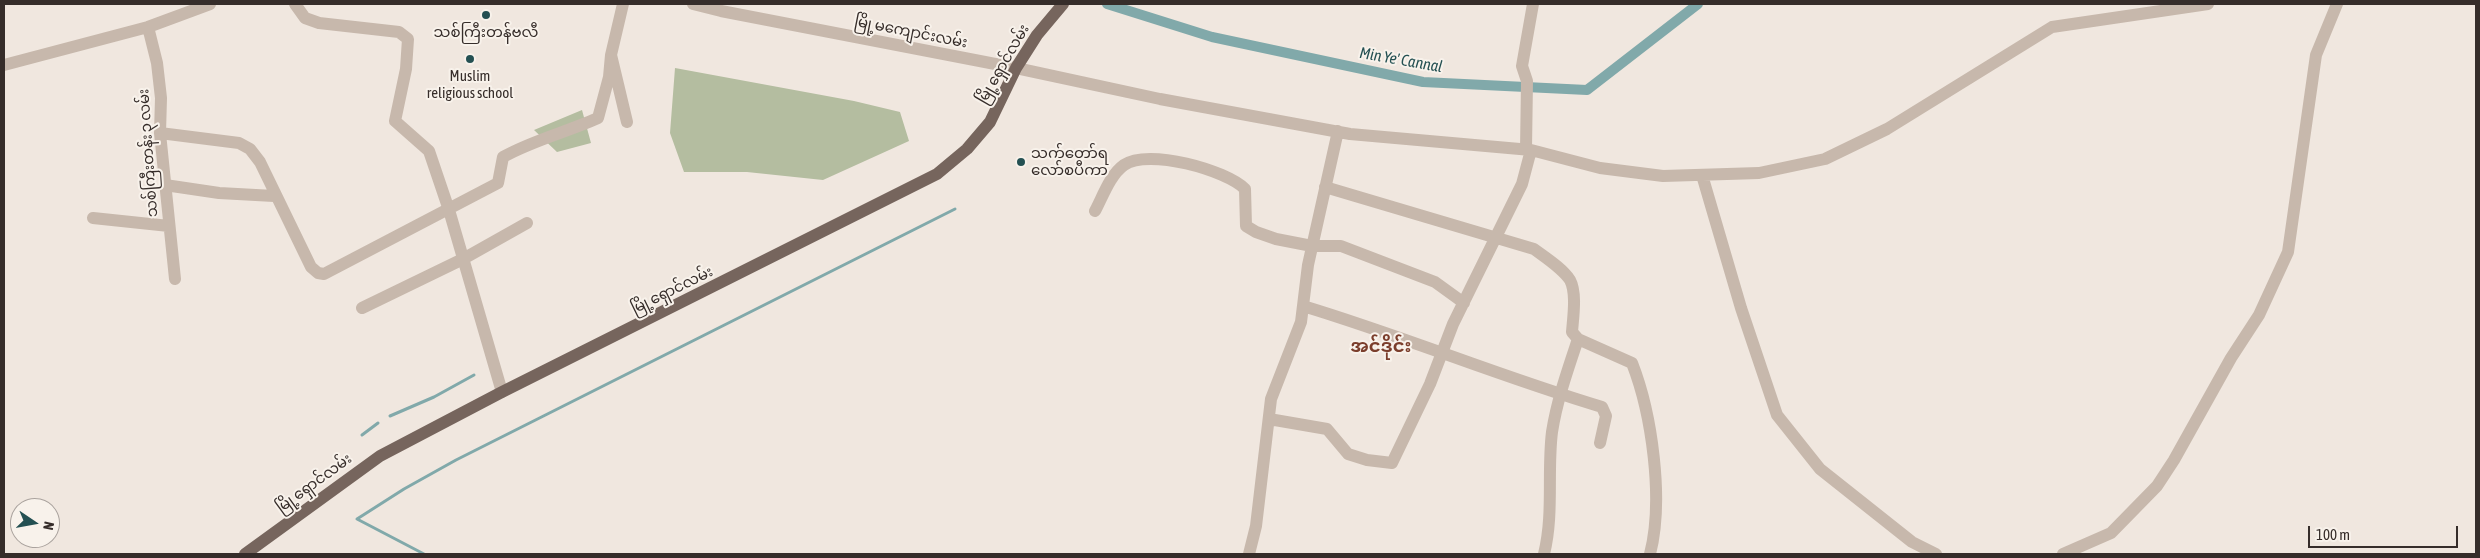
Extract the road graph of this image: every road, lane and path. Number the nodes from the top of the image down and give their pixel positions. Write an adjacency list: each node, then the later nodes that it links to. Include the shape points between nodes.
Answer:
1 (210, 4): 9 (street)
2 (295, 4): 21 (street, via 305,18 399,32 408,39 406,70 395,121 429,151)
3 (623, 4): 10 (street)
4 (693, 4): 12 (street, မြို့မကျောင်းလမ်း)
5 (1533, 4): 16 (street, via 1522,66 1527,80)
6 (2208, 4): 17 (street, မြို့မကျောင်းလမ်း, via 2052,27 1887,129 1825,159 1759,173)
7 (2337, 4): 44 (street, via 2316,55 2288,252 2259,315 2157,486 2111,533)
8 (1057, 6): 12 (main road, မြို့ရှောင်လမ်း)
9 (148, 27): 11 (street); 15 (street, သစ်ကြီးတန်း ၃ လမ်း, via 157,63)
10 (611, 55): 13 (street); 21 (street, via 598,118 563,134 525,145 503,157 498,183)
11 (4, 65)
12 (1016, 68): 14 (street, မြို့မကျောင်းလမ်း, via 1160,99); 35 (main road, မြို့ရှောင်လမ်း, via 990,122 967,149 937,174)
13 (627, 122)
14 (1338, 131): 16 (street, မြို့မကျောင်းလမ်း); 19 (street)
15 (160, 132): 18 (street, သစ်ကြီးတန်း ၃ လမ်း); 20 (street, via 239,143 250,149 260,162)
16 (1528, 150): 17 (street, မြို့မကျောင်းလမ်း, via 1600,168 1663,176); 26 (street, via 1522,184)
17 (1702, 175): 43 (street, via 1777,415 1820,469 1912,542)
18 (165, 185): 20 (street); 25 (street, သစ်ကြီးတန်း ၃ လမ်း)
19 (1325, 187): 26 (street); 27 (street)
20 (274, 196): 21 (street, via 311,267 324,274)
21 (449, 210): 28 (street)
22 (1095, 211): 27 (street, via 1107,187 1125,165 1143,159 1162,159 1237,182 1244,189 1246,226 1256,232)
23 (94, 218): 25 (street)
24 (527, 223): 28 (street)
25 (169, 226): 29 (street, သစ်ကြီးတန်း ၃ လမ်း)
26 (1497, 238): 30 (street); 33 (street, via 1534,249 1570,281 1572,332)
27 (1312, 246): 30 (street, via 1341,246 1398,266 1435,282); 31 (street)
28 (463, 259): 32 (street); 35 (street)
29 (175, 279)
30 (1464, 303): 34 (street)
31 (1302, 306): 34 (street); 37 (street, via 1301,322 1271,399)
32 (362, 308)
33 (1578, 339): 36 (street); 42 (street, via 1632,363 1641,386 1653,451 1656,511)
34 (1442, 353): 36 (street); 37 (street, via 1392,463 1348,454 1328,429)
35 (502, 392): 39 (main road, မြို့ရှောင်လမ်း, via 380,456)
36 (1560, 395): 38 (street, via 1602,407 1606,416); 41 (street, via 1552,432 1550,514)
37 (1269, 419): 40 (street, via 1256,526)
38 (1600, 443)
39 (245, 554)
40 (1249, 554)
41 (1544, 554)
42 (1650, 554)
43 (1936, 554)
44 (2063, 554)

